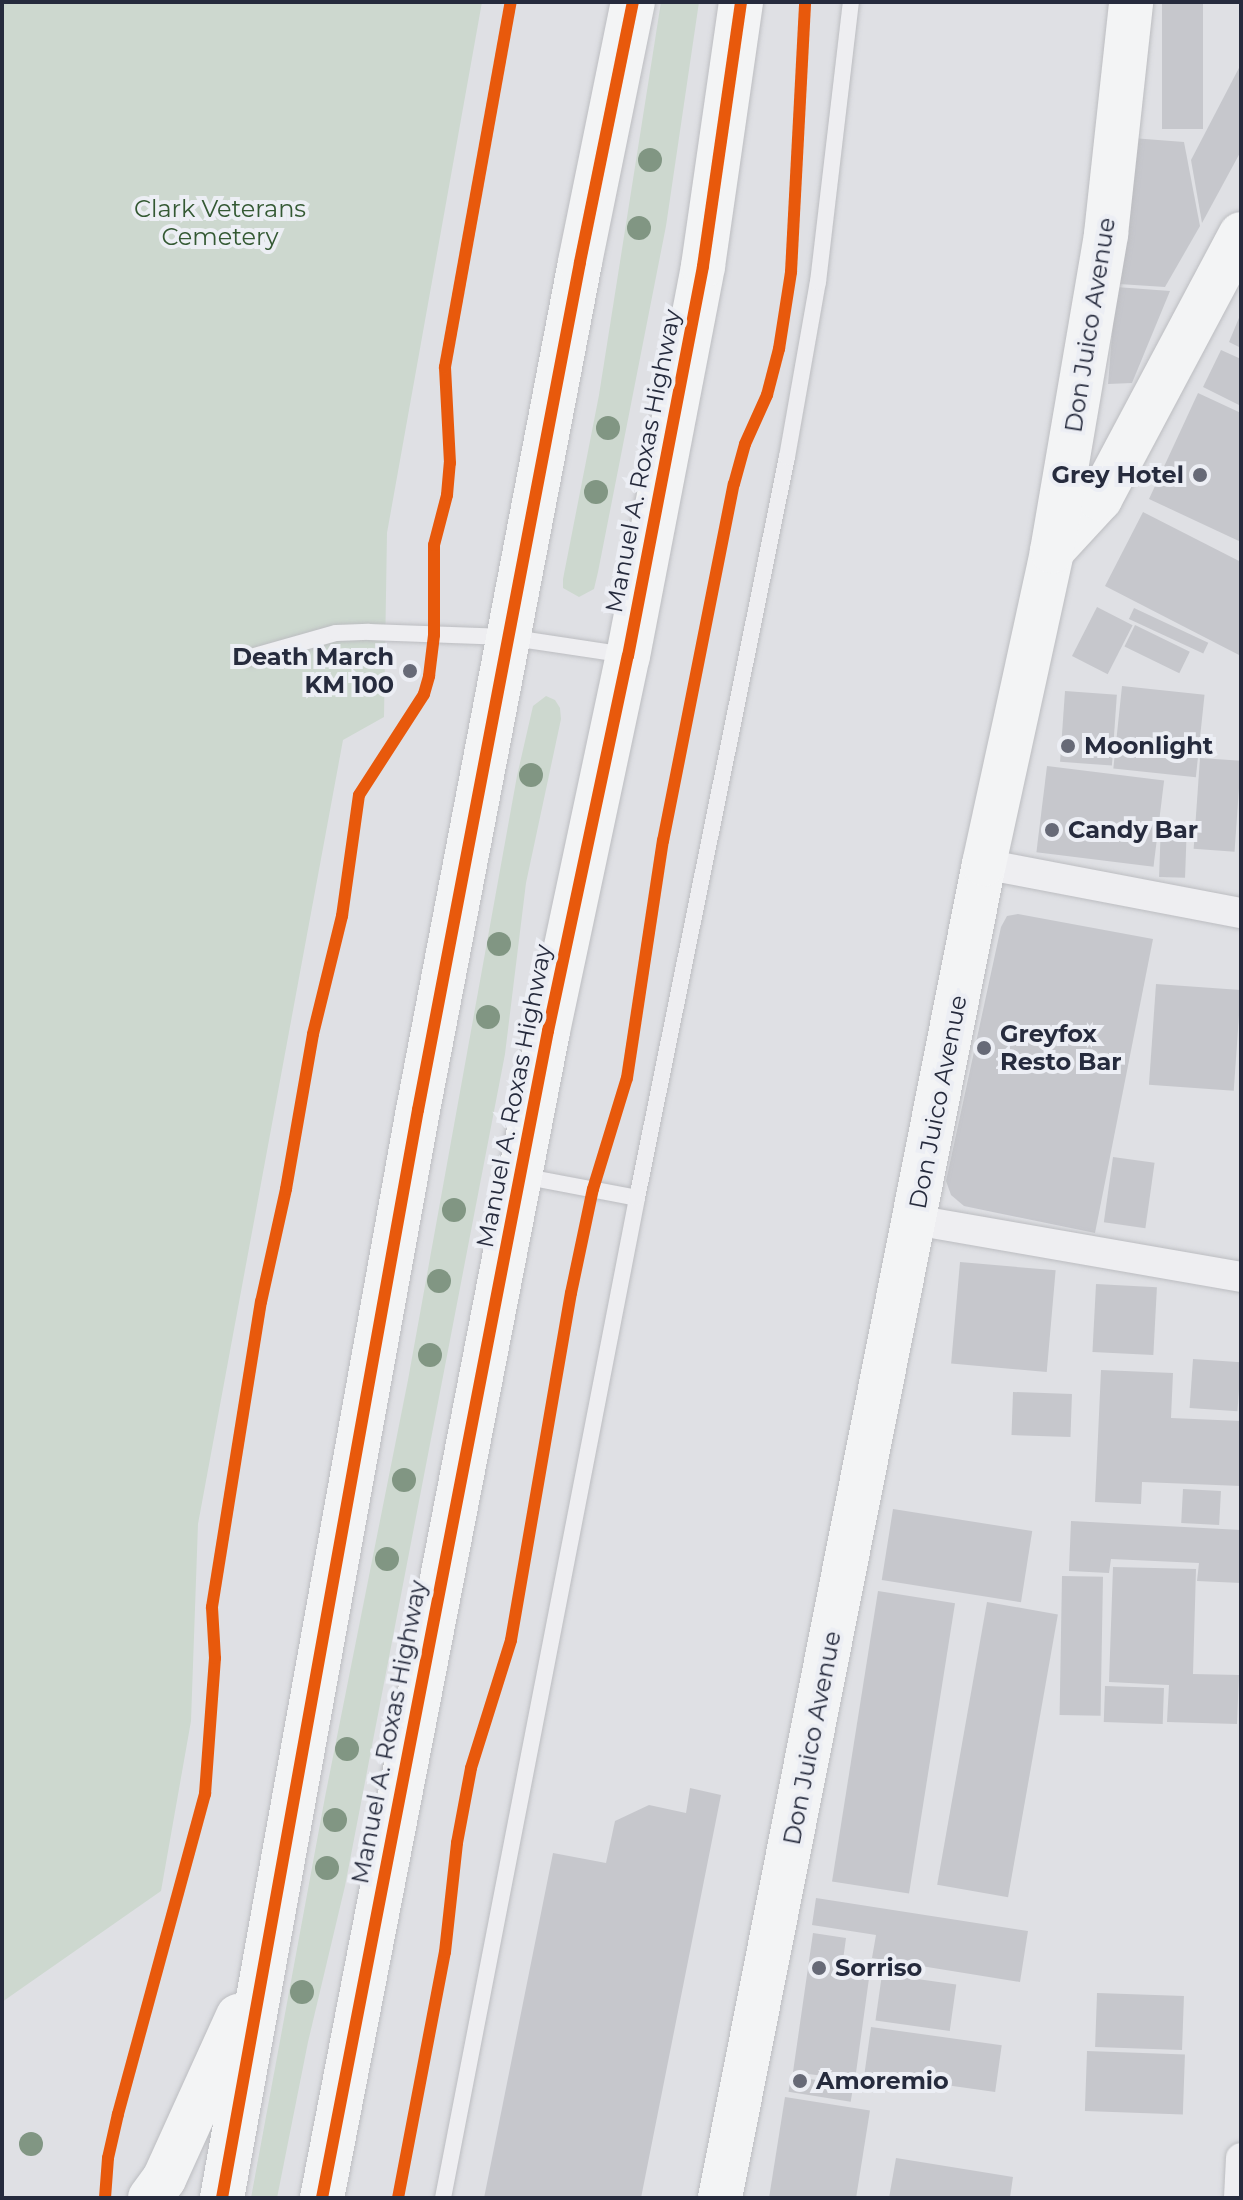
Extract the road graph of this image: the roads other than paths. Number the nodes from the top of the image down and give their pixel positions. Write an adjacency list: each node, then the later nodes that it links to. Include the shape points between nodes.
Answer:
1 (633, 2): 7 (main road)
2 (741, 2): 8 (main road, Manuel A. Roxas Highway, via 703,266)
3 (851, 2): 13 (lane, via 818,282)
4 (1131, 2): 6 (main road, Don Juico Avenue, via 1106,234)
5 (1241, 234): 6 (main road, via 1100,499)
6 (1052, 551): 10 (main road, Don Juico Avenue)
7 (507, 637): 8 (lane); 9 (lane, via 336,633); 16 (main road)
8 (628, 656): 12 (main road, Manuel A. Roxas Highway)
9 (251, 657)
10 (984, 864): 11 (street); 14 (main road, Don Juico Avenue)
11 (1241, 913)
12 (520, 1176): 13 (lane); 19 (main road, Manuel A. Roxas Highway)
13 (637, 1198): 20 (lane)
14 (915, 1220): 15 (street); 21 (main road, Don Juico Avenue)
15 (1241, 1277)
16 (262, 1964): 17 (main road, via 164,2179); 18 (main road)
17 (150, 2198)
18 (222, 2198)
19 (322, 2198)
20 (443, 2198)
21 (720, 2198)

